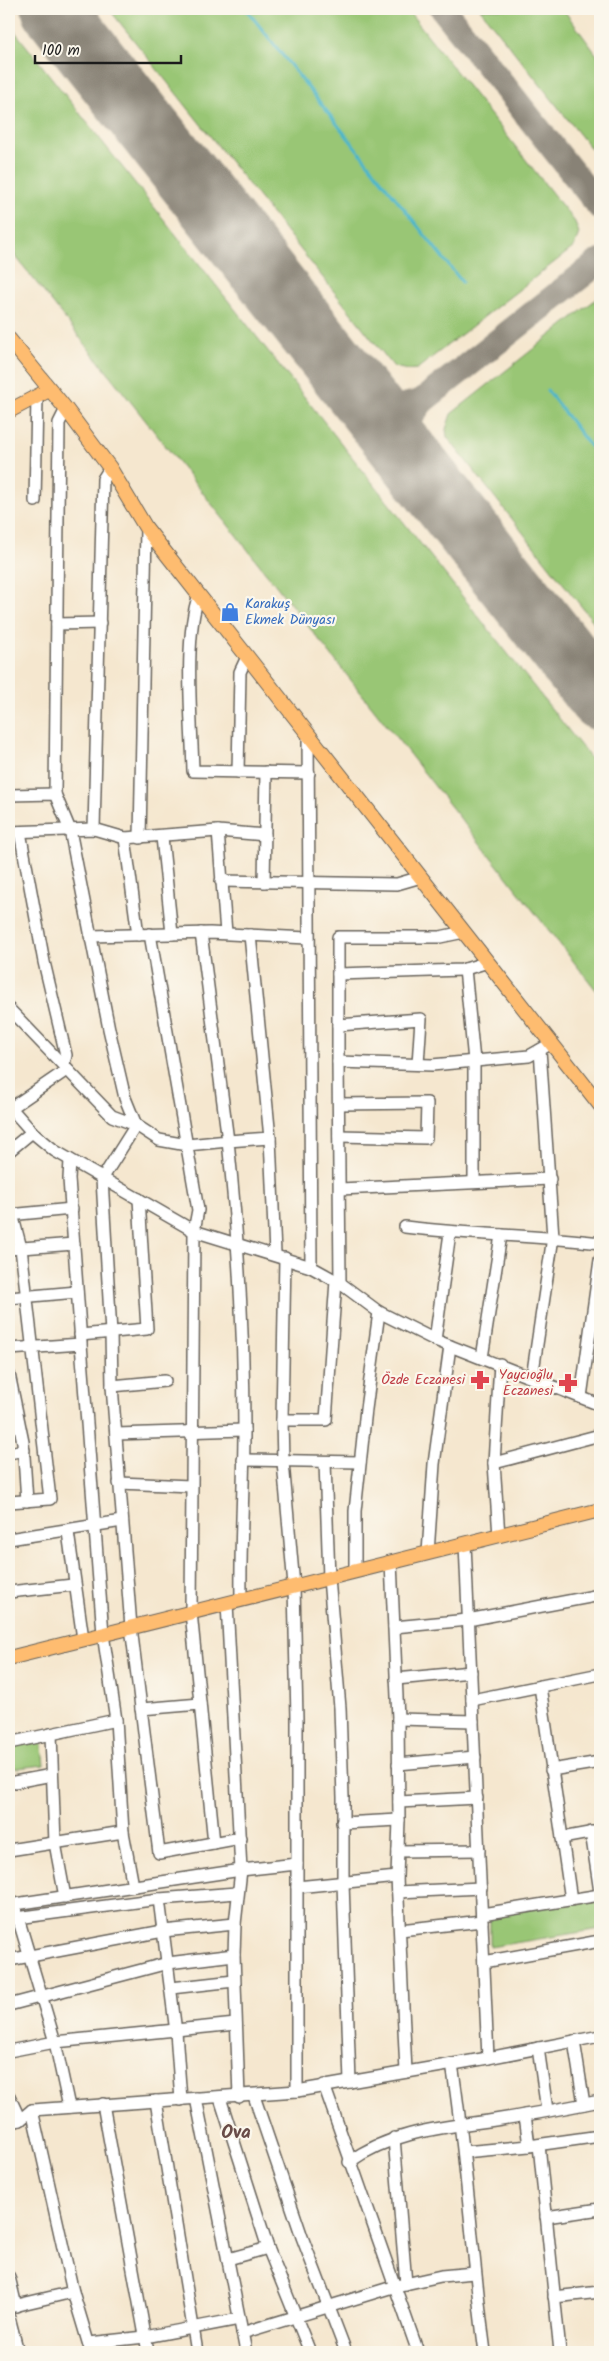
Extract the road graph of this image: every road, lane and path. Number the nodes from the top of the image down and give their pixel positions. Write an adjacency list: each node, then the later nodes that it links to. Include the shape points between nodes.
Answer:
1 (9, 339): 2 (main road)
2 (49, 390): 3 (main road); 4 (main road)
3 (37, 397): 5 (main road); 7 (street)
4 (66, 408): 6 (main road); 11 (street, via 59,423)
5 (9, 411)
6 (110, 468): 8 (main road); 10 (street, via 103,480)
7 (35, 502)
8 (146, 528): 9 (main road); 26 (street)
9 (199, 595): 12 (main road); 14 (street, via 193,610 191,655 194,771)
10 (100, 623): 11 (street); 19 (street)
11 (57, 624): 17 (street)
12 (248, 657): 13 (main road); 14 (street, via 240,672)
13 (308, 733): 16 (street); 27 (main road)
14 (238, 772): 15 (street)
15 (266, 772): 16 (street); 23 (street)
16 (309, 773): 30 (street)
17 (55, 794): 18 (street); 20 (street)
18 (9, 795)
19 (94, 829): 20 (street); 25 (street)
20 (70, 830): 22 (street); 38 (street)
21 (218, 831): 23 (street); 24 (street); 28 (street)
22 (14, 832): 49 (street, via 66,1055)
23 (265, 835): 29 (street)
24 (162, 836): 26 (street); 34 (street)
25 (125, 838): 26 (street); 36 (street)
26 (140, 838)
27 (421, 877): 30 (street, via 397,884); 31 (main road)
28 (221, 881): 29 (street); 35 (street)
29 (264, 882): 30 (street)
30 (308, 884): 39 (street)
31 (464, 932): 40 (main road); 42 (street, via 440,937 338,937)
32 (201, 933): 34 (street); 35 (street); 57 (street)
33 (150, 934): 34 (street); 36 (street); 58 (street)
34 (172, 934)
35 (226, 934): 37 (street)
36 (138, 935): 38 (street)
37 (250, 935): 39 (street); 56 (street)
38 (90, 936): 53 (street, via 125,1098)
39 (307, 938): 80 (street)
40 (488, 962): 41 (street); 45 (main road)
41 (465, 969): 42 (street); 46 (street)
42 (338, 974): 44 (street)
43 (9, 1009): 49 (street)
44 (338, 1024): 47 (street); 48 (street, via 421,1019)
45 (546, 1046): 46 (street, via 529,1056); 51 (main road); 62 (street)
46 (474, 1061): 48 (street); 63 (street)
47 (338, 1062): 48 (street); 50 (street)
48 (418, 1064)
49 (66, 1067): 52 (street); 53 (street, via 112,1116)
50 (339, 1104): 55 (street); 55 (street, via 427,1103 426,1138)
51 (600, 1105)
52 (10, 1107): 54 (street)
53 (136, 1126): 58 (street, via 159,1140); 61 (street)
54 (32, 1132): 59 (street); 60 (street)
55 (338, 1136): 64 (street)
56 (270, 1138): 57 (street); 78 (street)
57 (228, 1141): 58 (street); 75 (street)
58 (187, 1145): 69 (street, via 198,1210)
59 (9, 1151)
60 (70, 1160): 61 (street); 66 (street)
61 (102, 1179): 65 (street); 86 (street)
62 (550, 1180): 63 (street); 72 (street)
63 (474, 1182): 64 (street)
64 (340, 1189): 81 (street)
65 (139, 1199): 69 (street); 86 (street, via 147,1329)
66 (72, 1209): 67 (street); 74 (street)
67 (11, 1214): 76 (street)
68 (405, 1227): 70 (street)
69 (194, 1231): 75 (street); 102 (street)
70 (450, 1233): 71 (street); 88 (street)
71 (501, 1235): 72 (street); 92 (street)
72 (553, 1237): 73 (street); 95 (street)
73 (600, 1243)
74 (74, 1244): 76 (street); 82 (street)
75 (239, 1244): 78 (street); 101 (street)
76 (21, 1248): 77 (street); 83 (street)
77 (9, 1249)
78 (280, 1256): 80 (street); 100 (street)
79 (600, 1260): 98 (street)
80 (311, 1266): 81 (street)
81 (338, 1282): 85 (street); 100 (street, via 326,1420)
82 (77, 1292): 83 (street); 87 (street)
83 (27, 1296): 84 (street); 90 (street)
84 (9, 1298)
85 (380, 1312): 88 (street); 110 (street)
86 (112, 1334): 87 (street); 97 (street)
87 (80, 1339): 90 (street); 118 (street)
88 (435, 1340): 89 (street)
89 (450, 1346): 92 (street); 123 (street, via 434,1464)
90 (32, 1347): 91 (street); 114 (street, via 50,1499)
91 (9, 1349)
92 (482, 1358): 93 (street)
93 (500, 1364): 95 (street); 111 (street)
94 (9, 1374): 105 (street)
95 (532, 1378): 98 (street)
96 (165, 1381): 97 (street)
97 (112, 1386): 103 (street)
98 (581, 1396): 99 (street)
99 (600, 1405)
100 (282, 1420): 108 (street)
101 (244, 1430): 102 (street); 107 (street)
102 (191, 1432): 103 (street); 113 (street)
103 (116, 1434): 112 (street)
104 (600, 1435): 111 (street)
105 (24, 1450): 106 (street); 114 (street)
106 (9, 1453)
107 (243, 1460): 108 (street); 131 (street)
108 (282, 1462): 109 (street); 128 (street)
109 (325, 1462): 110 (street); 126 (street)
110 (360, 1462): 125 (street, via 355,1511)
111 (494, 1463): 120 (street)
112 (119, 1484): 113 (street); 117 (street)
113 (191, 1486): 132 (street)
114 (27, 1501): 115 (street)
115 (9, 1502)
116 (600, 1510): 120 (main road)
117 (122, 1522): 118 (street); 134 (street)
118 (93, 1526): 119 (street); 136 (street)
119 (68, 1532): 121 (street); 127 (street)
120 (499, 1536): 122 (main road)
121 (9, 1539)
122 (465, 1544): 123 (main road); 133 (street)
123 (428, 1553): 124 (main road)
124 (391, 1562): 125 (main road); 135 (street)
125 (355, 1571): 126 (main road)
126 (329, 1578): 128 (main road); 160 (street, via 340,1708)
127 (74, 1586): 129 (street); 137 (street)
128 (294, 1586): 131 (main road); 170 (street, via 298,1719)
129 (9, 1592)
130 (600, 1595): 133 (street)
131 (234, 1601): 132 (main road); 163 (street)
132 (191, 1612): 134 (main road); 144 (street)
133 (468, 1620): 135 (street); 139 (street)
134 (131, 1627): 136 (main road); 145 (street)
135 (394, 1627): 141 (street)
136 (103, 1634): 137 (main road); 147 (street)
137 (83, 1639): 138 (main road)
138 (9, 1658)
139 (471, 1672): 141 (street); 143 (street)
140 (600, 1674): 142 (street)
141 (396, 1679): 146 (street)
142 (540, 1686): 143 (street); 154 (street)
143 (472, 1700): 148 (street)
144 (200, 1704): 145 (street); 166 (street)
145 (141, 1710): 166 (street, via 159,1853)
146 (398, 1719): 148 (street); 153 (street)
147 (116, 1720): 149 (street); 161 (street)
148 (473, 1721): 151 (street)
149 (51, 1734): 150 (street); 155 (street)
150 (9, 1743)
151 (475, 1757): 153 (street); 157 (street)
152 (600, 1762): 154 (street)
153 (398, 1764): 158 (street)
154 (551, 1770): 164 (street)
155 (52, 1775): 156 (street); 165 (street)
156 (9, 1783)
157 (477, 1798): 158 (street); 168 (street)
158 (399, 1802): 159 (street)
159 (399, 1820): 160 (street); 169 (street)
160 (342, 1823): 173 (street)
161 (123, 1832): 165 (street); 174 (street)
162 (595, 1832): 164 (street); 179 (street)
163 (240, 1838): 166 (street); 171 (street)
164 (562, 1838): 182 (street)
165 (55, 1843): 167 (street); 180 (street)
166 (214, 1843)
167 (9, 1850)
168 (479, 1850): 169 (street); 176 (street)
169 (398, 1851): 172 (street)
170 (297, 1864): 171 (street); 175 (street)
171 (241, 1870): 174 (street); 178 (street)
172 (397, 1877): 173 (street); 177 (street)
173 (343, 1883): 175 (street); 209 (street)
174 (133, 1886): 180 (street)
175 (297, 1886): 211 (street)
176 (481, 1888): 177 (street); 184 (street)
177 (398, 1892): 187 (street)
178 (237, 1893): 181 (street); 186 (street)
179 (600, 1894): 182 (street)
180 (65, 1897): 183 (street)
181 (159, 1899): 185 (street); 188 (street)
182 (571, 1900): 184 (street)
183 (11, 1905): 185 (street)
184 (482, 1917): 187 (street); 193 (street)
185 (14, 1918): 190 (street)
186 (235, 1924): 188 (street); 191 (street)
187 (400, 1930): 208 (street)
188 (163, 1932): 190 (street); 194 (street)
189 (600, 1941): 193 (street)
190 (30, 1954): 192 (street); 197 (street)
191 (234, 1955): 194 (street); 195 (street)
192 (9, 1960)
193 (484, 1962): 206 (street)
194 (168, 1963): 196 (street); 197 (street)
195 (234, 1981): 196 (street); 199 (street)
196 (171, 1988): 200 (street)
197 (40, 1996): 198 (street); 203 (street)
198 (9, 2005)
199 (236, 2024): 200 (street); 214 (street)
200 (176, 2032): 203 (street); 217 (street)
201 (600, 2036): 202 (street)
202 (574, 2041): 204 (street); 221 (street)
203 (55, 2042): 205 (street); 222 (street)
204 (538, 2048): 206 (street); 224 (street)
205 (9, 2051)
206 (488, 2058): 207 (street)
207 (452, 2064): 208 (street); 228 (street)
208 (406, 2072): 209 (street)
209 (350, 2082): 210 (street)
210 (324, 2086): 211 (street); 233 (street)
211 (297, 2091): 213 (street)
212 (9, 2096): 226 (street)
213 (254, 2096): 214 (street); 245 (street, via 302,2237)
214 (239, 2097): 216 (street)
215 (196, 2098): 216 (street); 217 (street); 237 (street)
216 (220, 2098): 236 (street)
217 (181, 2100): 218 (street)
218 (156, 2101): 220 (street); 249 (street)
219 (600, 2101): 221 (street)
220 (103, 2104): 222 (street); 251 (street)
221 (584, 2104): 224 (street)
222 (69, 2107): 223 (street)
223 (32, 2110): 226 (street); 241 (street)
224 (548, 2110): 225 (street)
225 (525, 2116): 228 (street); 231 (street)
226 (20, 2120): 227 (street)
227 (9, 2123)
228 (461, 2124): 230 (street); 232 (street)
229 (600, 2136): 231 (street)
230 (394, 2138): 233 (street, via 367,2149); 240 (street)
231 (534, 2146): 232 (street); 235 (street)
232 (464, 2152): 238 (street)
233 (349, 2162): 240 (street)
234 (600, 2209): 235 (street)
235 (546, 2217): 243 (street)
236 (268, 2248): 237 (street); 246 (street)
237 (228, 2260): 248 (street)
238 (474, 2274): 240 (street, via 441,2276); 260 (street)
239 (9, 2277): 244 (street)
240 (401, 2285): 245 (street); 259 (street)
241 (73, 2292): 244 (street); 252 (street)
242 (600, 2292): 243 (street)
243 (554, 2297): 261 (street)
244 (12, 2307)
245 (330, 2307): 246 (street); 258 (street)
246 (296, 2315): 250 (street); 257 (street)
247 (9, 2316): 253 (street)
248 (239, 2318): 249 (street); 250 (street)
249 (192, 2327): 251 (street); 255 (street)
250 (242, 2333): 256 (street)
251 (145, 2336): 252 (street); 254 (street)
252 (90, 2348)
253 (18, 2352)
254 (148, 2352)
255 (197, 2352)
256 (246, 2352)
257 (310, 2352)
258 (346, 2352)
259 (418, 2352)
260 (485, 2352)
261 (560, 2352)

